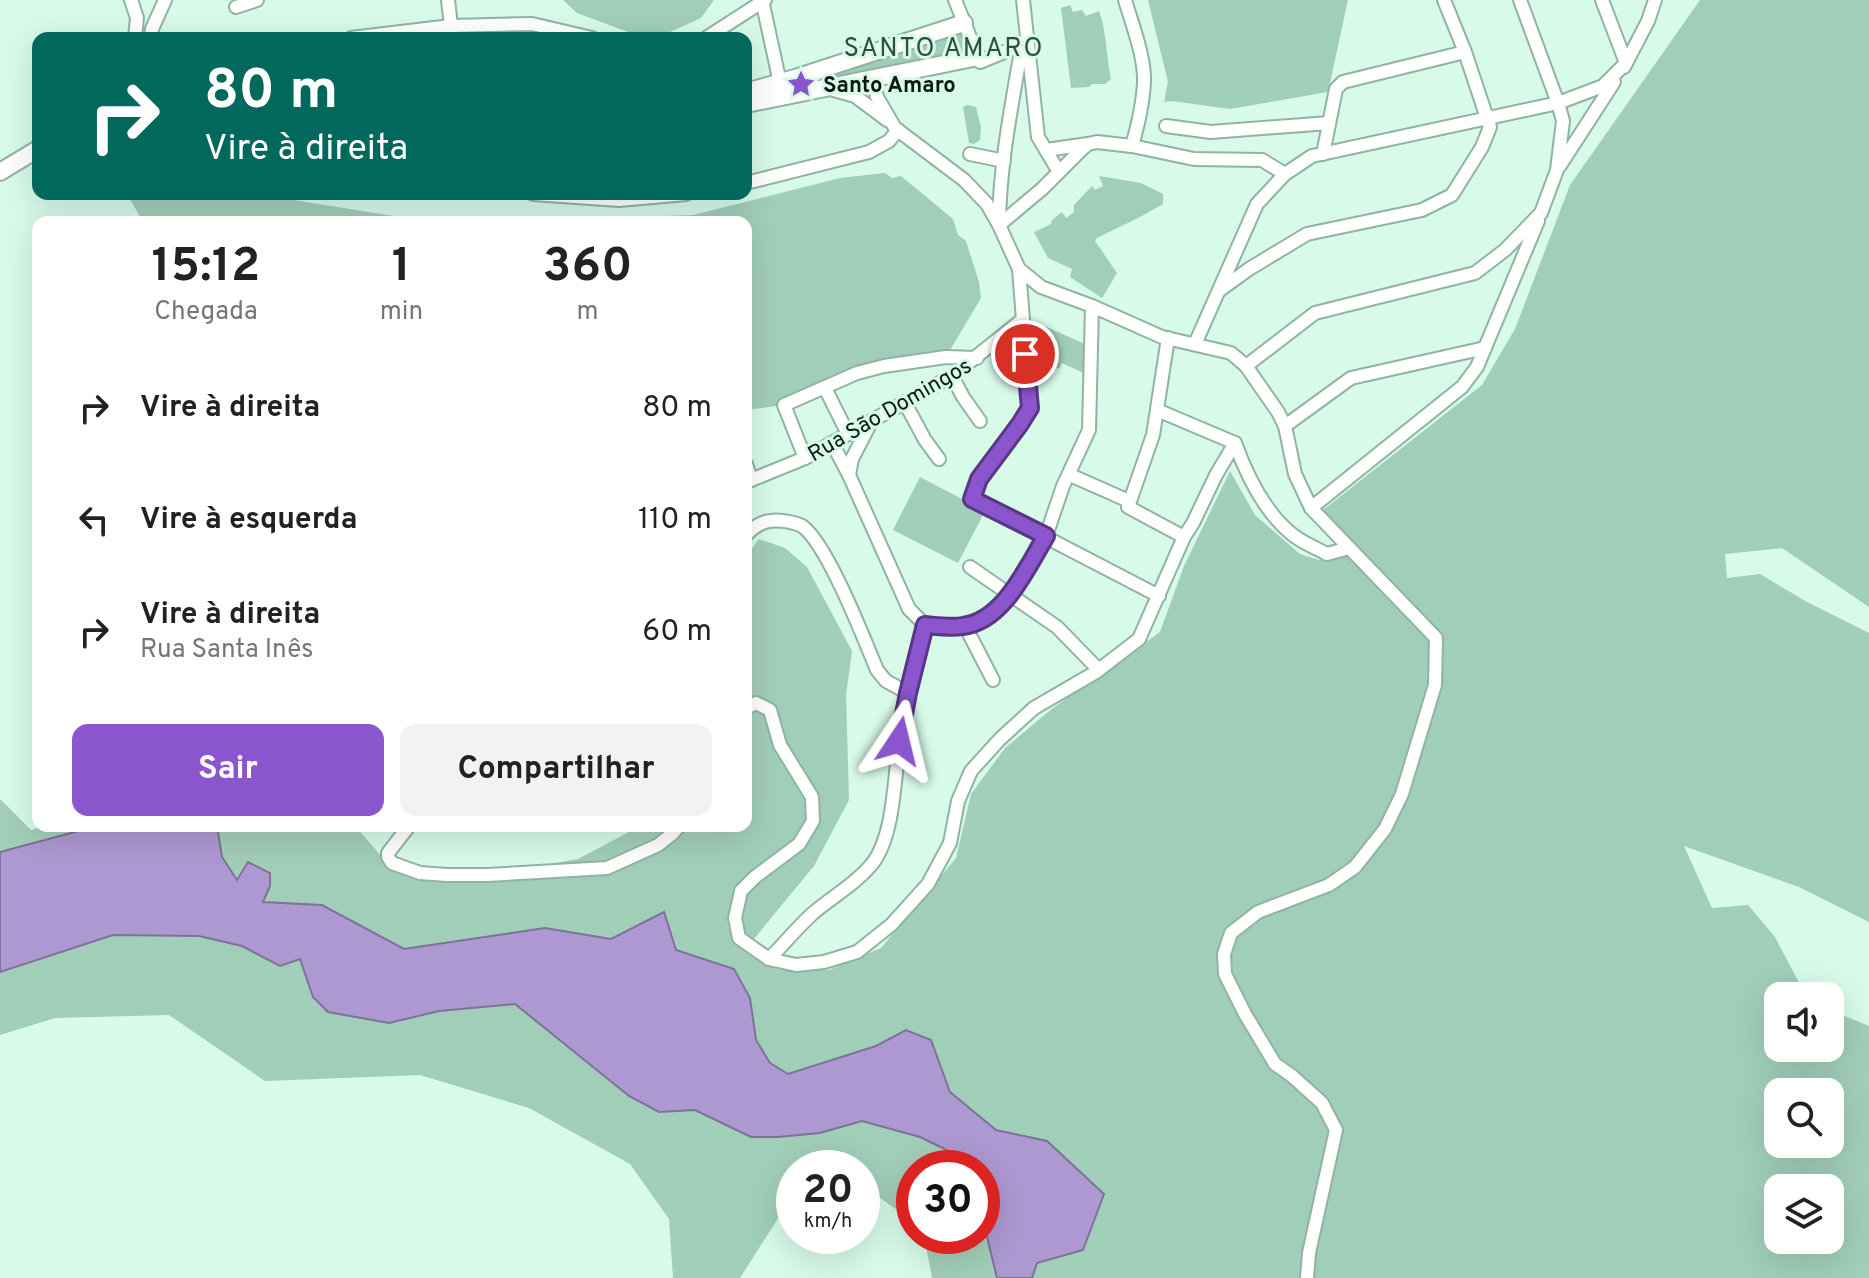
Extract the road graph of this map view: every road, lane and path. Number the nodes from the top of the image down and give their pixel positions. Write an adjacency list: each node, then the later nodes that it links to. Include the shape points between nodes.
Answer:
1 (131, 0): 17 (street)
2 (165, 0): 18 (street)
3 (257, 0): 13 (street)
4 (448, 0): 15 (street)
5 (955, 0): 14 (street)
6 (1023, 0): 22 (street)
7 (1125, 0): 37 (street, via 1144,80)
8 (1444, 0): 23 (street)
9 (1520, 0): 31 (street)
10 (1602, 0): 25 (street)
11 (1655, 0): 25 (street)
12 (763, 1): 21 (street); 28 (street)
13 (236, 7)
14 (964, 23): 24 (street); 28 (main road)
15 (451, 26): 16 (street); 19 (street)
16 (477, 31): 20 (street, via 532,24)
17 (136, 32)
18 (152, 32)
19 (401, 32)
20 (566, 32)
21 (715, 32)
22 (1025, 43): 24 (street, via 980,62); 38 (street, via 1038,137); 42 (street)
23 (1465, 52): 32 (street); 33 (street, via 1343,82 1336,89)
24 (978, 57): 26 (main road)
25 (1626, 63): 31 (street, via 1603,86); 43 (street)
26 (879, 76): 27 (main road); 35 (street, via 875,93)
27 (820, 88): 28 (main road); 35 (street, via 855,96)
28 (781, 90): 29 (main road); 30 (main road)
29 (752, 92)
30 (752, 102)
31 (1558, 103): 32 (street); 43 (street, via 1563,121)
32 (1488, 120): 41 (street); 51 (street, via 1482,147 1452,195 1422,210 1307,234)
33 (1329, 123): 34 (street, via 1211,132); 41 (street)
34 (1166, 126)
35 (897, 129): 47 (street, via 889,141 869,152); 49 (street, via 964,180)
36 (1088, 144): 37 (street); 38 (street); 45 (street)
37 (1132, 146): 46 (street, via 1194,159 1262,160)
38 (1046, 150): 45 (street)
39 (32, 153): 44 (main road)
40 (970, 154): 42 (street)
41 (1323, 154): 46 (street)
42 (1004, 161): 49 (street)
43 (1557, 170): 48 (street)
44 (0, 172)
45 (1059, 172): 49 (street)
46 (1285, 174): 51 (street, via 1257,204)
47 (752, 181)
48 (1541, 213): 56 (street); 58 (street, via 1475,273 1315,313)
49 (999, 225): 50 (street)
50 (1019, 269): 52 (street, via 1041,287); 53 (street)
51 (1218, 292): 55 (street)
52 (1092, 306): 54 (street); 72 (street, via 1089,430)
53 (1022, 320): 57 (street, Rua São Domingos); 77 (street, via 1030,408 979,479 972,499)
54 (1168, 338): 55 (street); 62 (street)
55 (1195, 344): 58 (street, via 1231,353)
56 (1485, 348): 65 (street, via 1351,378); 75 (street, via 1462,387)
57 (977, 358): 59 (street, Rua São Domingos); 60 (street, via 884,366)
58 (1246, 366): 65 (street)
59 (952, 376): 61 (street, Rua São Domingos); 64 (street)
60 (825, 388): 66 (street); 69 (street, via 784,405)
61 (905, 403): 63 (street, Rua São Domingos); 70 (street)
62 (1157, 410): 68 (street); 74 (street)
63 (872, 421): 66 (street, Rua São Domingos); 71 (street)
64 (980, 421)
65 (1285, 426): 75 (street, via 1295,474)
66 (848, 434): 67 (street, Rua São Domingos)
67 (832, 443): 69 (street, Rua São Domingos); 71 (street)
68 (1235, 443): 78 (street); 79 (street, via 1266,506 1294,536 1327,554)
69 (805, 458): 73 (street, Rua São Domingos)
70 (939, 459)
71 (849, 475): 83 (street, via 909,609)
72 (1070, 475): 74 (street); 77 (street)
73 (752, 479)
74 (1129, 501): 78 (street, via 1128,507)
75 (1311, 508): 79 (street)
76 (752, 528): 87 (street, via 775,519 801,525 833,572 877,670)
77 (1046, 536): 81 (street); 82 (street)
78 (1184, 537): 82 (street)
79 (1349, 548): 92 (street, via 1436,638 1435,685 1402,794 1385,829 1355,867 1329,885 1258,912 1231,933 1224,954 1225,974 1275,1064 1322,1103 1336,1130)
80 (970, 567): 81 (street)
81 (1011, 594): 84 (street, via 1000,607); 85 (street, via 1057,627)
82 (1159, 596): 85 (street, via 1139,639)
83 (925, 625): 84 (street); 87 (street)
84 (965, 626): 86 (street)
85 (1099, 670): 91 (street, via 1034,708 971,771 958,801 950,843 928,884 891,925 857,952 824,962 796,965)
86 (993, 680)
87 (908, 693): 91 (street, via 883,846 873,863)
88 (752, 705): 91 (street, via 770,710 780,745 812,797 813,821 799,844 741,891 735,918 739,938)
89 (404, 832): 90 (street, via 388,853 392,863 420,873 487,875 607,868)
90 (674, 832)
91 (769, 959)
92 (1307, 1278)

